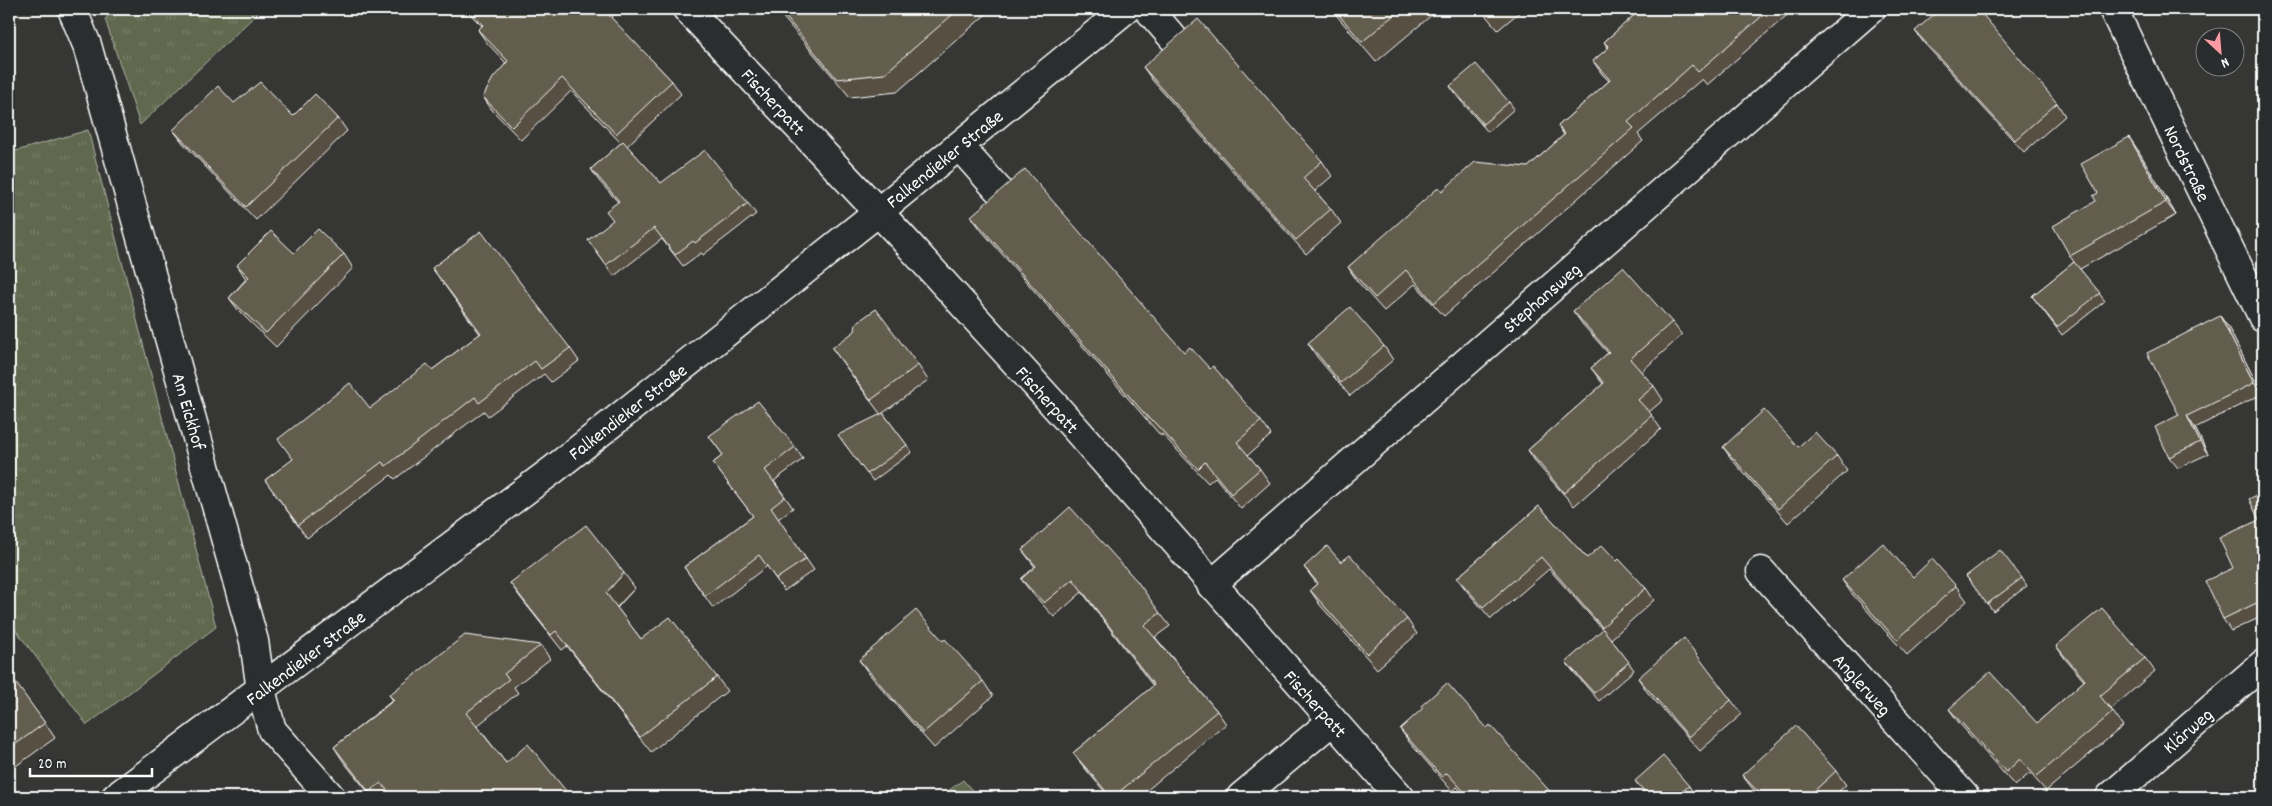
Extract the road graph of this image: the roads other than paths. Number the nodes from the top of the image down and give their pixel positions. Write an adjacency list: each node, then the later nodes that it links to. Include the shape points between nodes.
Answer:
1 (72, 9): 15 (street, Am Eickhof, via 88,46 254,641)
2 (687, 9): 10 (street, Fischerpatt)
3 (1126, 9): 8 (street, Falkendieker Straße)
4 (1148, 9): 7 (street)
5 (1871, 9): 13 (street, Stephansweg)
6 (2114, 9): 11 (street, Nordstraße)
7 (1174, 39)
8 (959, 146): 9 (street); 10 (street, Falkendieker Straße)
9 (1001, 193)
10 (878, 212): 13 (street, Fischerpatt, via 1075,428); 15 (street, Falkendieker Straße, via 554,469)
11 (2263, 318)
12 (1762, 571): 21 (street, Anglerweg)
13 (1211, 585): 16 (street, Fischerpatt)
14 (2263, 664): 22 (street, Klärweg)
15 (262, 690): 17 (street, Falkendieker Straße); 18 (street, Am Eickhof, via 272,730)
16 (1332, 721): 19 (street); 20 (street, Fischerpatt)
17 (116, 797)
18 (331, 797)
19 (1241, 797)
20 (1400, 797)
21 (1965, 797)
22 (2110, 797)

